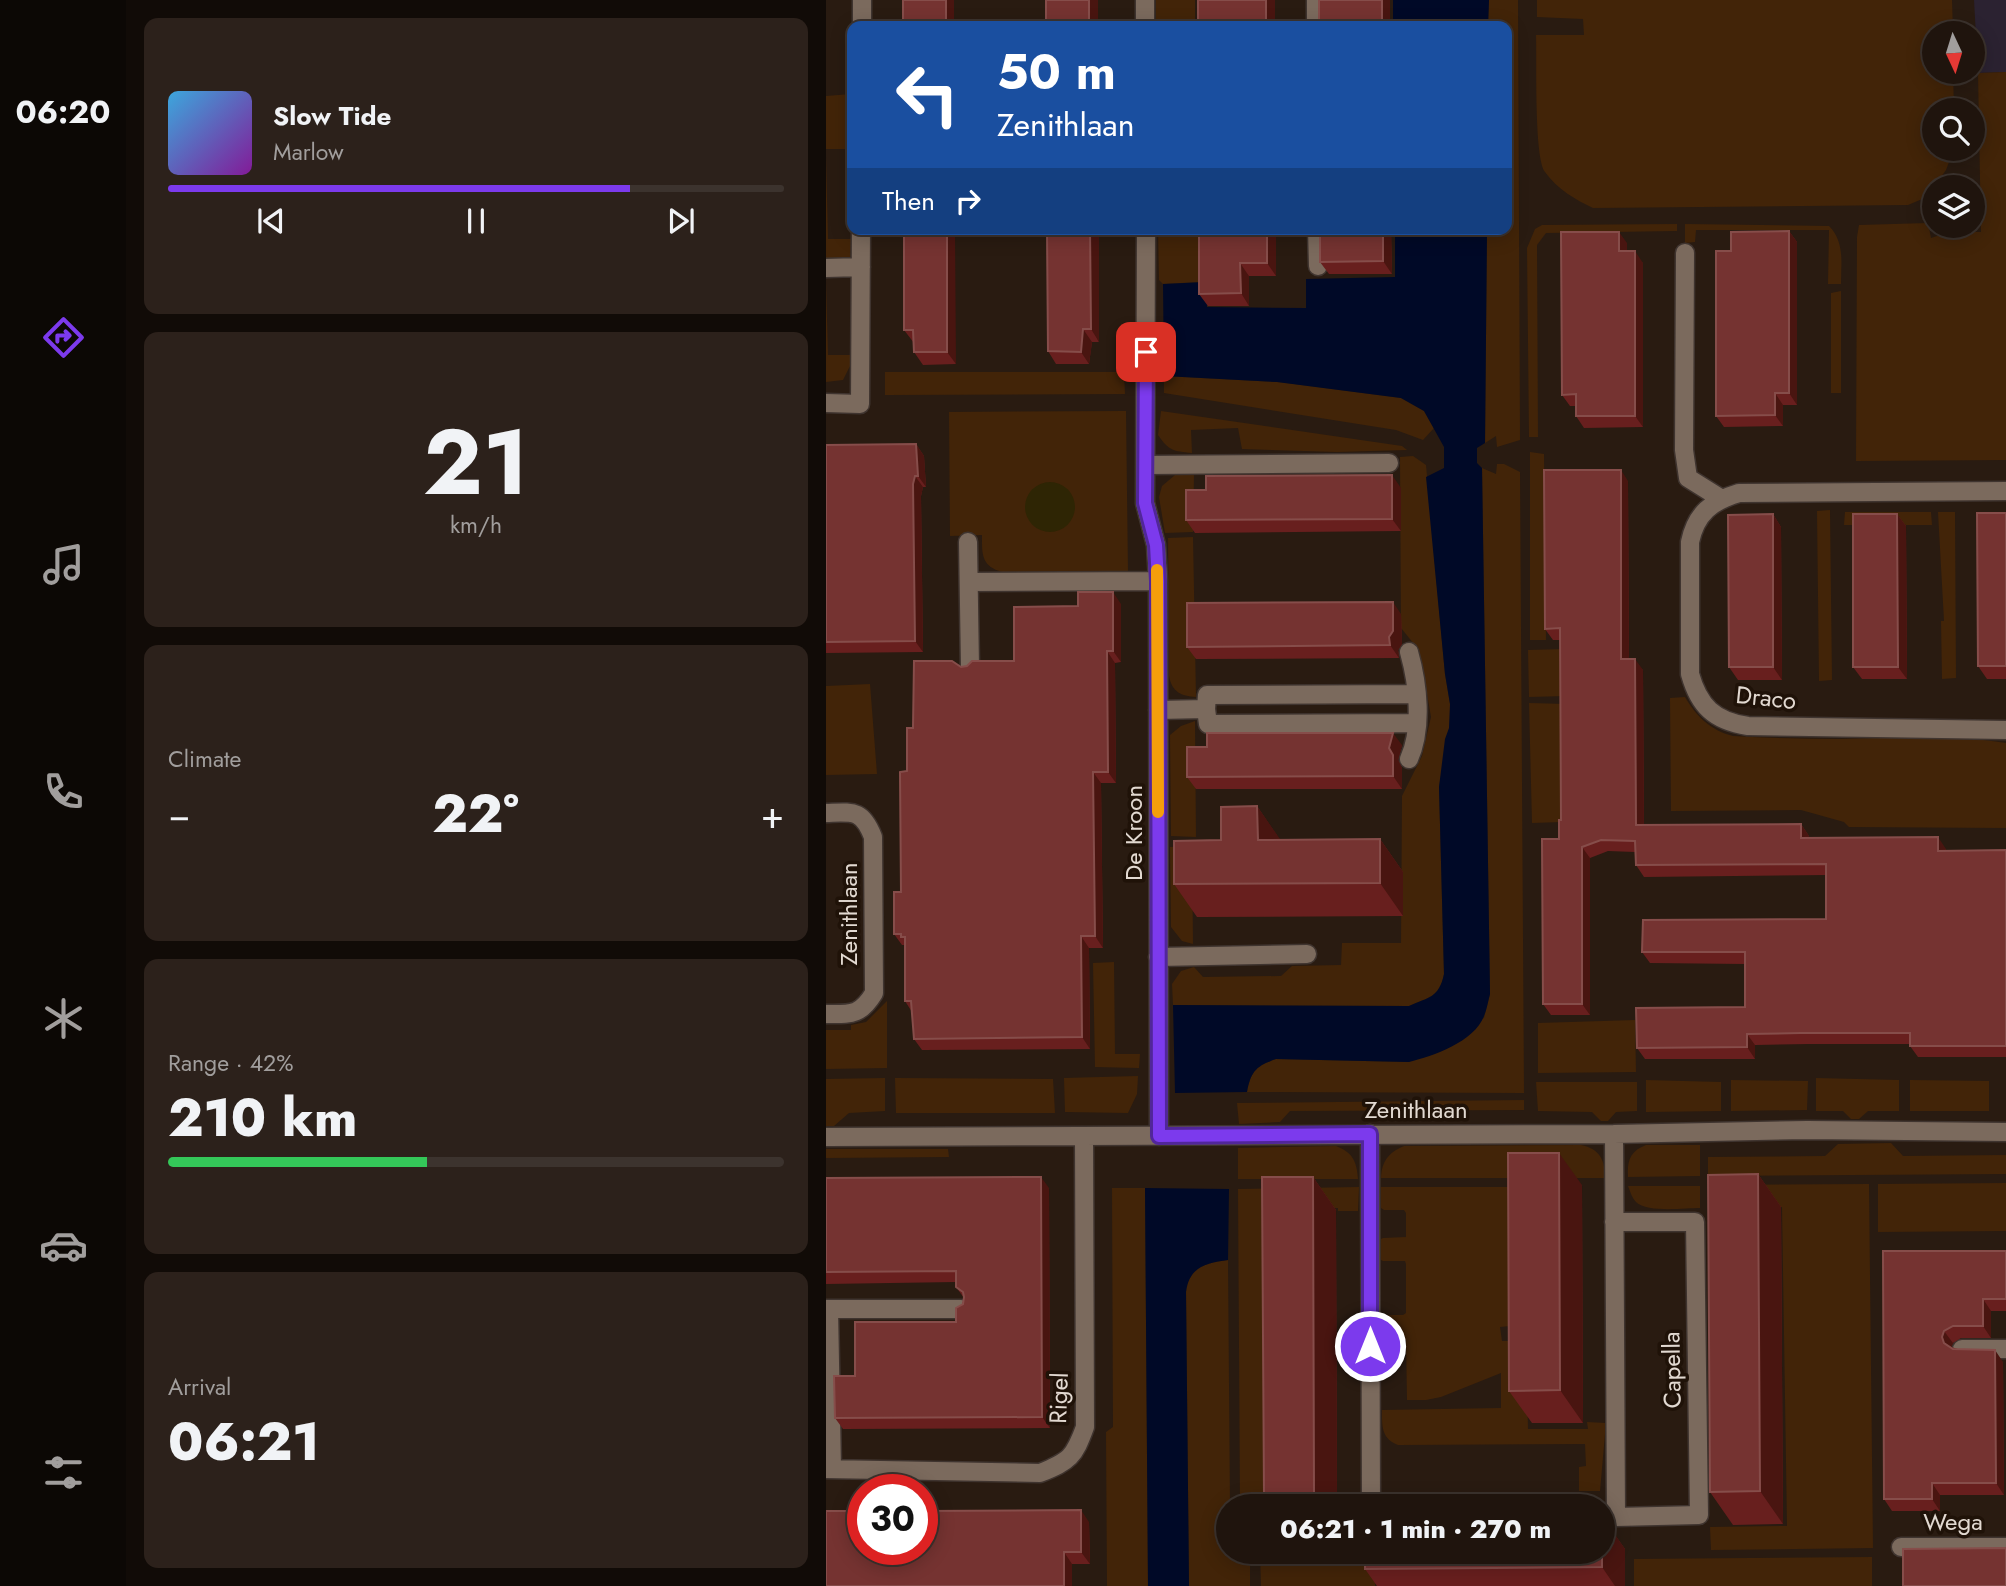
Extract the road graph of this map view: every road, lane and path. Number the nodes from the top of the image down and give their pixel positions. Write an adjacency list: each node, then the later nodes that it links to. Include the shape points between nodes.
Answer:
1 (862, 0): 4 (street)
2 (1144, 0): 5 (street)
3 (1316, 0): 6 (street)
4 (862, 21)
5 (1145, 21)
6 (1316, 21)
7 (861, 235): 12 (street)
8 (1146, 235): 16 (street, De Kroon)
9 (1317, 235): 11 (street)
10 (1685, 253): 18 (street, via 1684,450 1688,478)
11 (1318, 266)
12 (860, 267): 13 (street); 14 (street, via 860,404)
13 (826, 268)
14 (826, 403)
15 (1389, 463): 16 (street)
16 (1146, 465): 20 (street, De Kroon, via 1145,503 1156,545)
17 (2006, 491): 18 (street, via 1739,493)
18 (1720, 498): 28 (street, Draco, via 1703,512 1690,542 1690,674 1706,708 1729,723 1748,726)
19 (968, 542): 21 (street)
20 (1158, 581): 21 (street); 26 (street, De Kroon)
21 (969, 582): 23 (street)
22 (1409, 652): 24 (street)
23 (970, 667)
24 (1416, 694): 25 (street, via 1206,695); 27 (street)
25 (1206, 709): 26 (street); 27 (street, via 1208,724)
26 (1158, 710): 32 (street, De Kroon)
27 (1417, 723): 29 (street)
28 (2006, 730)
29 (1409, 759)
30 (826, 813): 33 (street, Zenithlaan, via 852,812 867,821 873,837 874,993 865,1007 853,1014)
31 (1307, 954): 32 (street)
32 (1158, 957): 38 (street, De Kroon)
33 (826, 1014)
34 (2006, 1132): 36 (street, Zenithlaan)
35 (1370, 1134): 36 (street, Zenithlaan); 38 (street, Zenithlaan); 46 (street)
36 (1614, 1134): 40 (street, Capella)
37 (1084, 1136): 38 (street, Zenithlaan); 39 (street, Zenithlaan); 45 (street, Rigel, via 1085,1427 1077,1450 1060,1465 1040,1473)
38 (1159, 1136)
39 (826, 1137)
40 (1615, 1222): 47 (street, Capella); 48 (street, Capella, via 1695,1222 1699,1515)
41 (828, 1309): 42 (street, Rigel); 45 (street, Rigel)
42 (961, 1309)
43 (1962, 1349): 44 (street)
44 (2006, 1349)
45 (829, 1469)
46 (1371, 1494)
47 (1610, 1494)
48 (1615, 1517)
49 (1901, 1547): 50 (street, Wega)
50 (2006, 1547)

